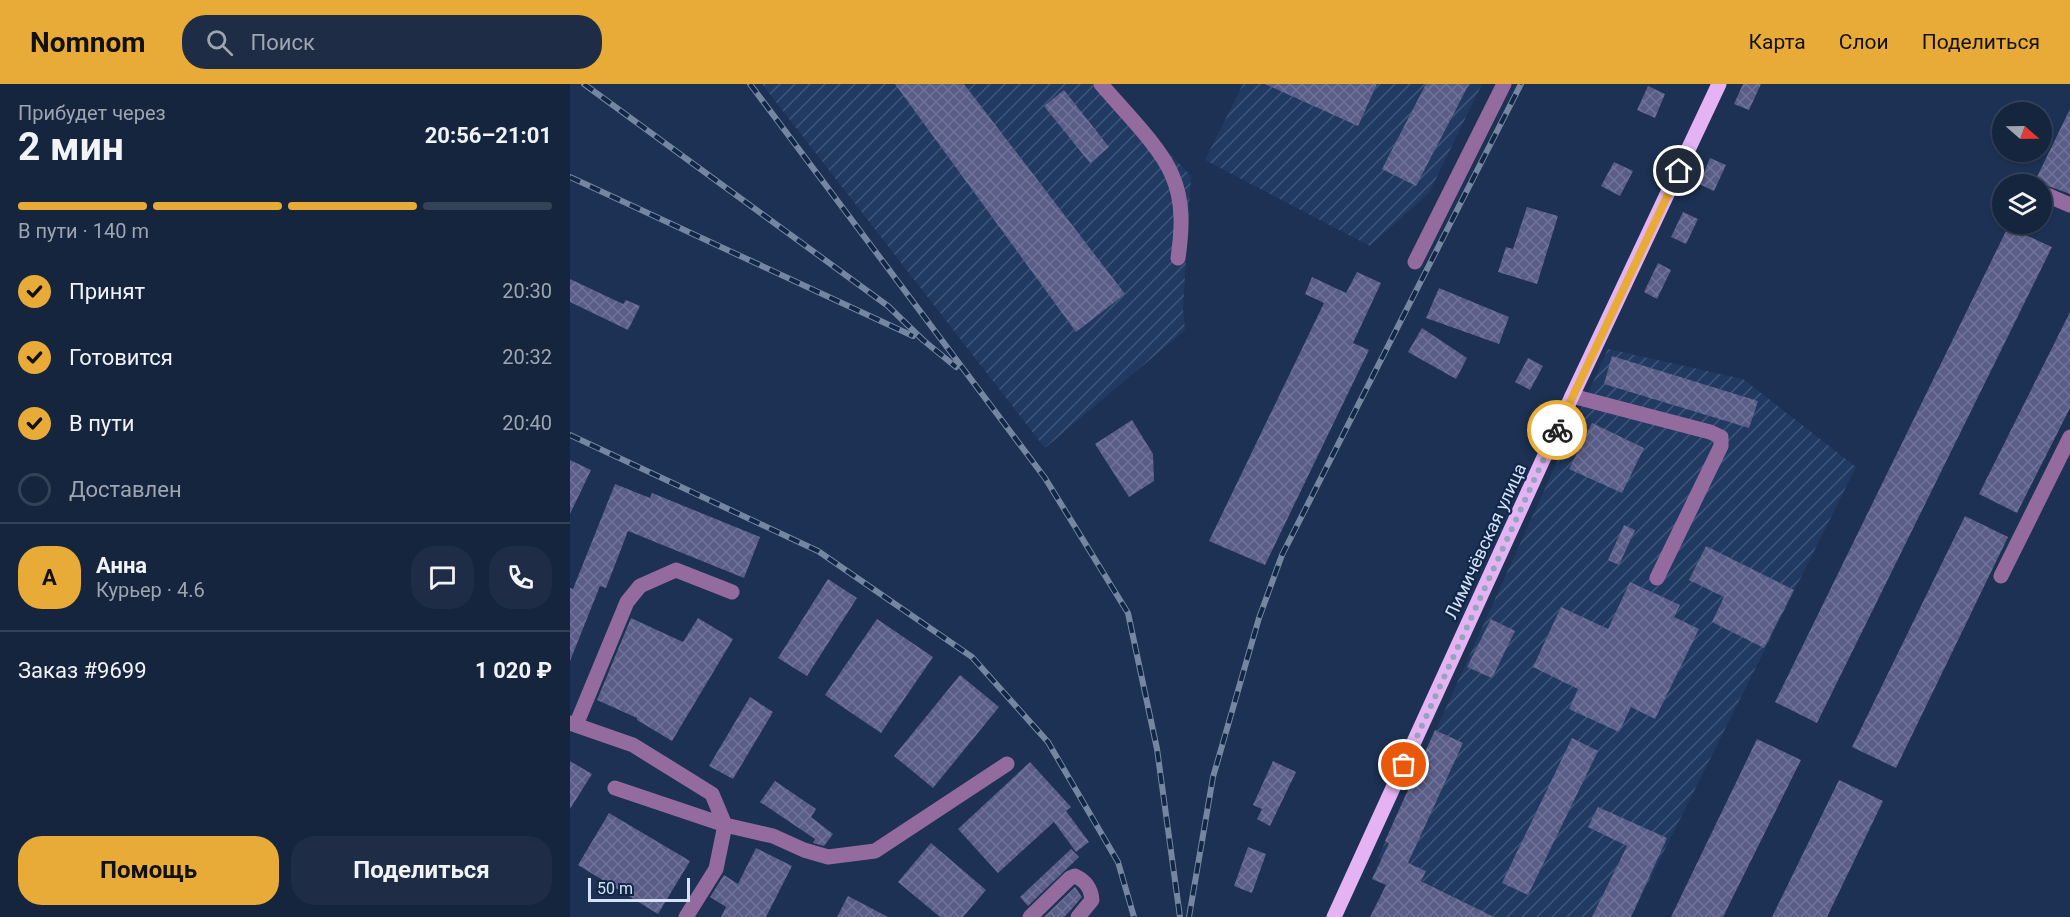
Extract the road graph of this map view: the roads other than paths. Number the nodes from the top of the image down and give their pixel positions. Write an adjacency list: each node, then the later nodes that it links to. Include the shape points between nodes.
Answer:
1 (1101, 84): 6 (street, via 1173,176 1182,229)
2 (1504, 84): 7 (street)
3 (1719, 84): 8 (main road, Лимичёвская улица)
4 (2052, 197): 5 (street)
5 (2070, 205)
6 (1178, 258)
7 (1415, 261)
8 (1572, 396): 11 (street, via 1720,437 1721,446); 20 (main road, Лимичёвская улица)
9 (2070, 437): 10 (street)
10 (2001, 576)
11 (1657, 578)
12 (732, 592): 13 (street, via 676,570 640,586 627,602)
13 (573, 724): 16 (street, via 633,745 712,794)
14 (1007, 764): 16 (street, via 875,851 828,857 773,836)
15 (615, 788): 16 (street)
16 (725, 825): 17 (street, via 716,869)
17 (686, 917)
18 (1030, 917): 19 (street, via 1075,876 1091,891 1092,900)
19 (1078, 917)
20 (1334, 917)

